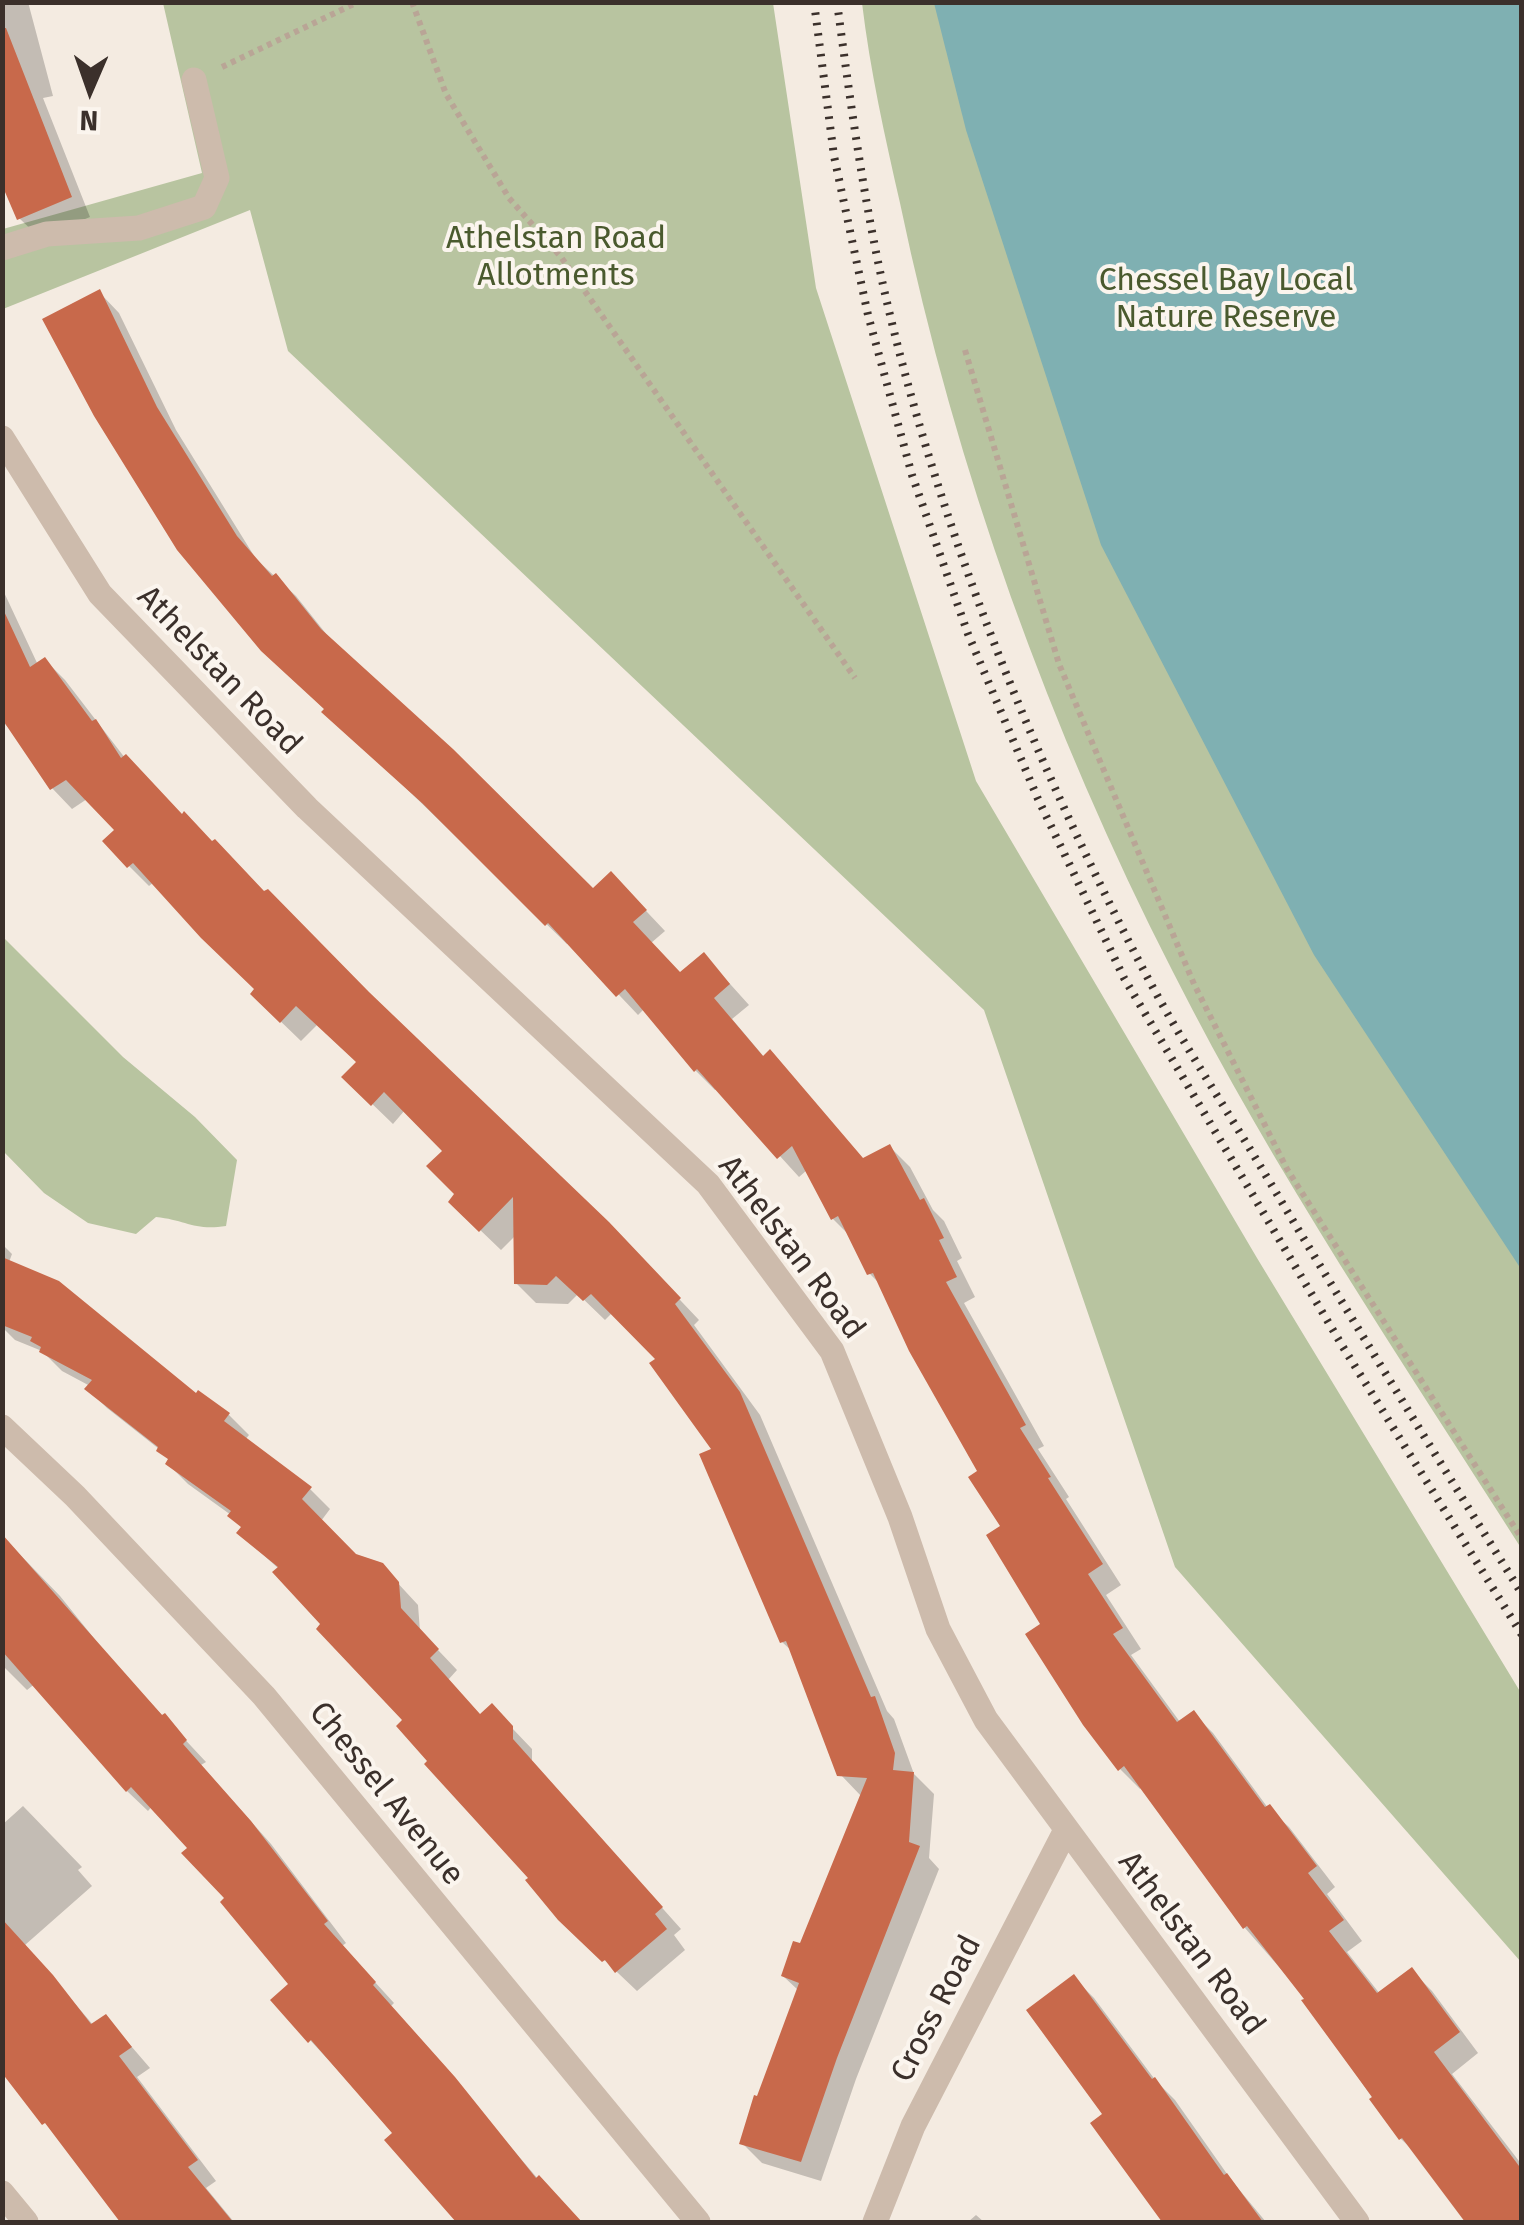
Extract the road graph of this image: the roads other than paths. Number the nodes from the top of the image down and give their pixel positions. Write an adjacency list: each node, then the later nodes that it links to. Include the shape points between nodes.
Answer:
1 (194, 80): 2 (street, via 217,178 204,207 139,228 47,234)
2 (2, 248)
3 (2, 438): 5 (street, Athelstan Road, via 100,594 307,808 708,1184 832,1352 938,1628 986,1720)
4 (2, 1427): 8 (street, Chessel Avenue, via 264,1696)
5 (1066, 1830): 9 (street, Cross Road, via 913,2126); 10 (street, Athelstan Road)
6 (2, 2192): 7 (street)
7 (26, 2222)
8 (698, 2222)
9 (875, 2222)
10 (1357, 2222)

